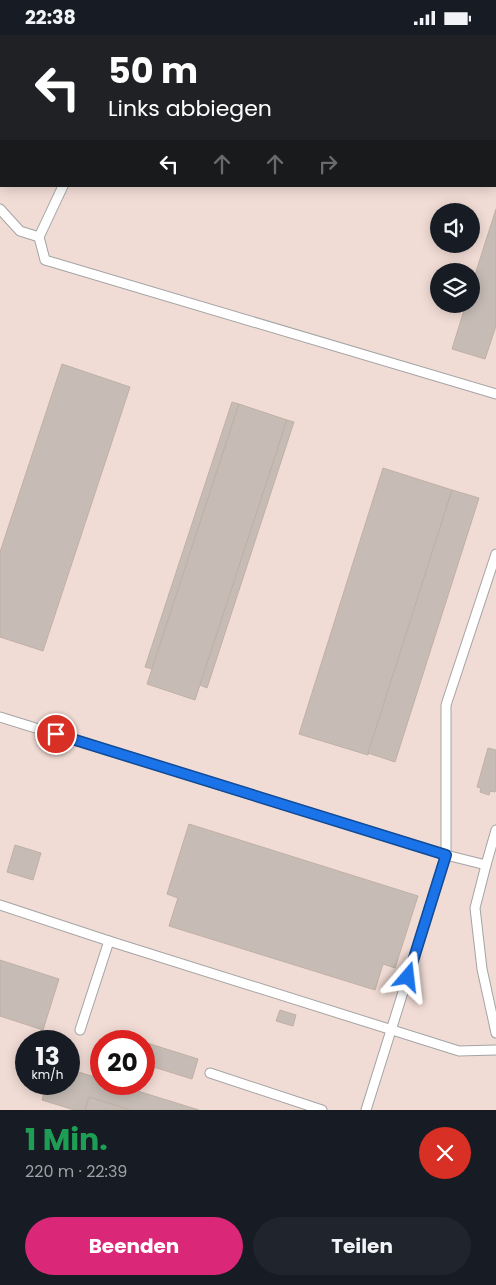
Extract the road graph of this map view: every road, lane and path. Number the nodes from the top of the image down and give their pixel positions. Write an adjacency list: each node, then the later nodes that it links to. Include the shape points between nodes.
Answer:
1 (63, 187): 3 (lane)
2 (0, 209): 3 (lane, via 20,231)
3 (38, 237): 4 (lane, via 45,260)
4 (496, 395)
5 (496, 554): 8 (lane, via 446,705)
6 (0, 717): 8 (lane)
7 (496, 830): 9 (lane)
8 (446, 855): 9 (lane); 12 (lane)
9 (486, 865): 14 (lane, via 474,908 482,969)
10 (0, 905): 11 (lane)
11 (109, 941): 12 (lane); 13 (lane)
12 (392, 1029): 15 (lane, via 459,1051); 18 (lane)
13 (80, 1030)
14 (496, 1033)
15 (496, 1050)
16 (210, 1073): 17 (lane)
17 (322, 1110)
18 (366, 1110)

